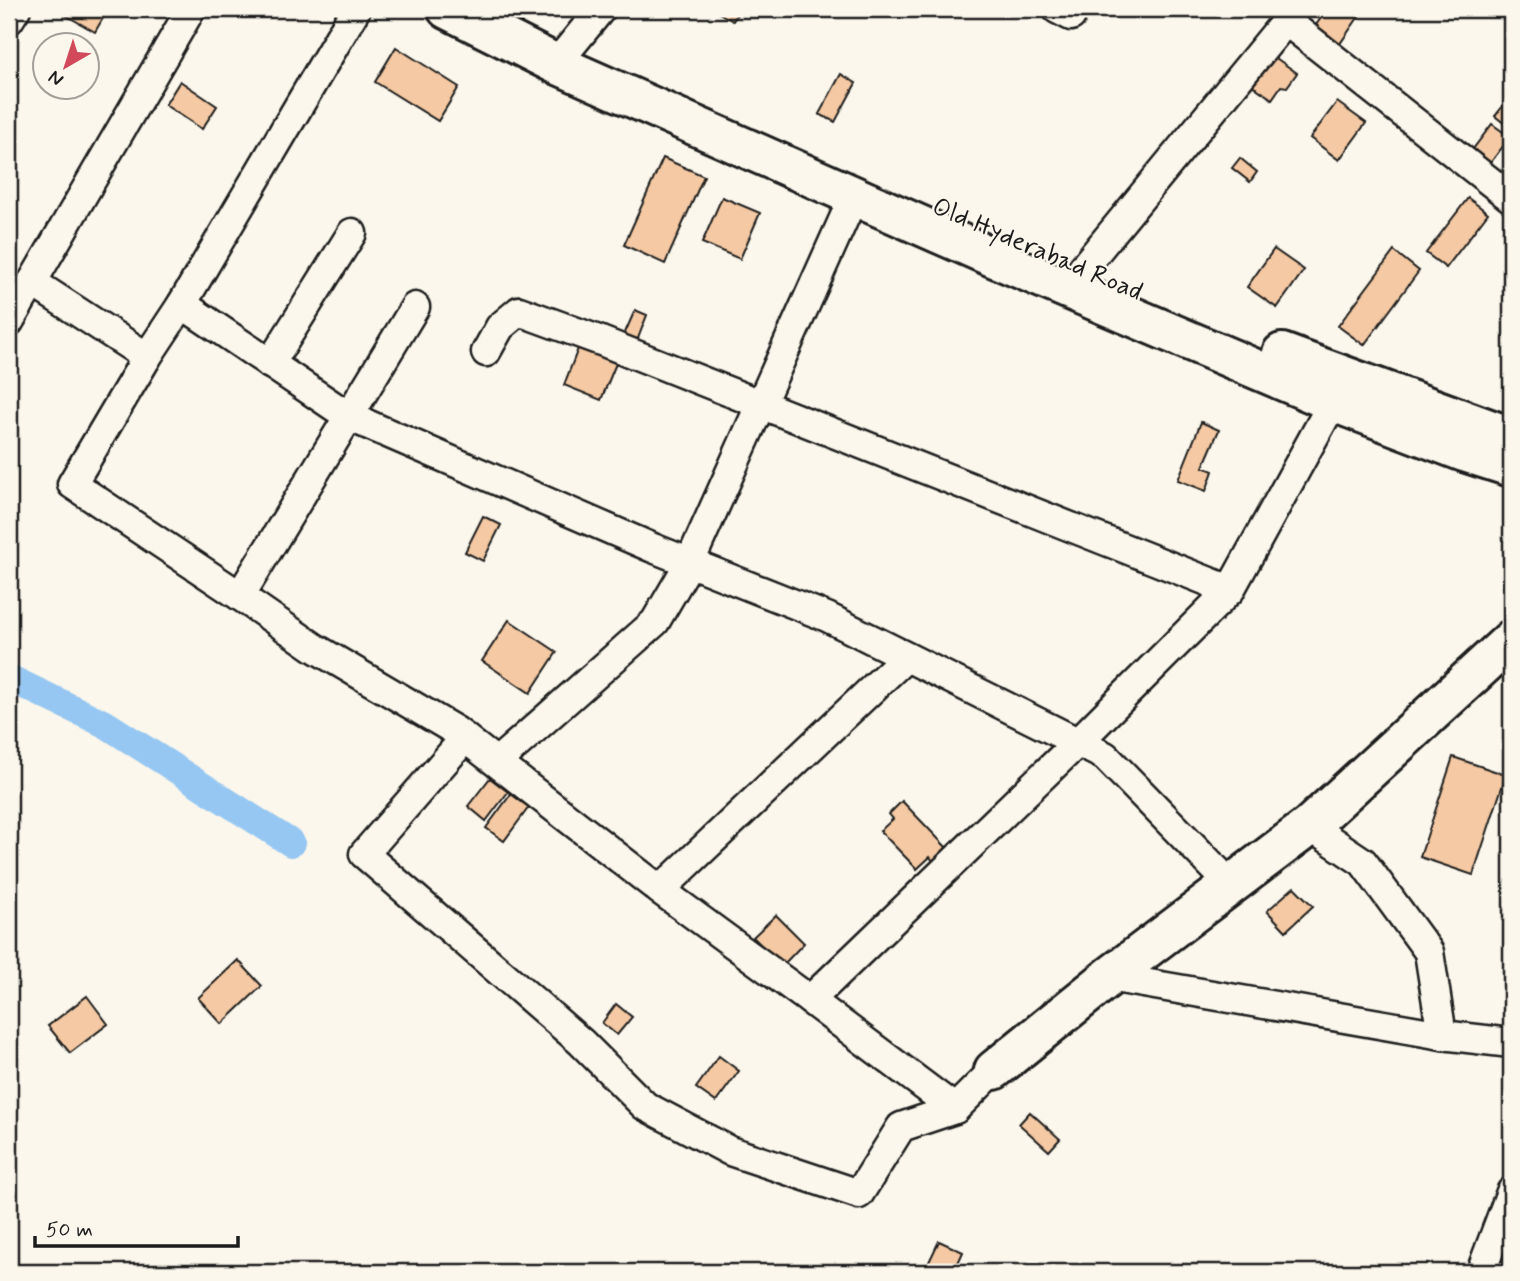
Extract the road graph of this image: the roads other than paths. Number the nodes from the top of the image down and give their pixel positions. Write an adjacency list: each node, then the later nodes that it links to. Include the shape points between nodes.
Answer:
1 (16, 9): 7 (street)
2 (191, 9): 13 (street)
3 (356, 9): 14 (street)
4 (447, 9): 8 (main road)
5 (495, 9): 8 (main road)
6 (601, 9): 8 (street)
7 (9, 20)
8 (563, 55): 9 (main road); 12 (main road, Old Hyderabad Road)
9 (854, 196): 20 (main road); 21 (street)
10 (1511, 198): 12 (street, via 1286,21)
11 (352, 233): 19 (street)
12 (1083, 268): 23 (main road, Old Hyderabad Road, via 1299,360)
13 (32, 282): 16 (street); 18 (street)
14 (181, 304): 18 (street); 19 (street)
15 (415, 307): 22 (street)
16 (9, 322)
17 (486, 352): 21 (street, via 500,327 519,311)
18 (147, 357): 27 (street, via 72,484)
19 (270, 364): 22 (street)
20 (1333, 402): 24 (main road); 26 (street)
21 (761, 404): 25 (street); 26 (street)
22 (348, 416): 25 (street); 27 (street)
23 (1511, 437)
24 (1511, 467)
25 (690, 562): 29 (street, via 827,617); 32 (street, via 655,622)
26 (1230, 590): 31 (street)
27 (240, 596): 30 (street, via 315,648)
28 (1511, 640): 33 (main road)
29 (906, 657): 31 (street); 35 (street)
30 (466, 738): 32 (street); 41 (street, via 364,854 581,1042 645,1106 730,1152 859,1194 901,1127)
31 (1078, 742): 34 (street, via 1105,756); 37 (street)
32 (497, 762): 35 (street)
33 (1309, 826): 34 (main road); 38 (street, via 1363,862 1429,952)
34 (1231, 885): 36 (main road)
35 (660, 890): 37 (street)
36 (1109, 977): 38 (street); 40 (main road)
37 (810, 1000): 41 (street)
38 (1442, 1035): 39 (street)
39 (1511, 1043)
40 (994, 1070): 41 (street)
41 (955, 1109)
42 (1511, 1192): 43 (street)
43 (1481, 1272)

